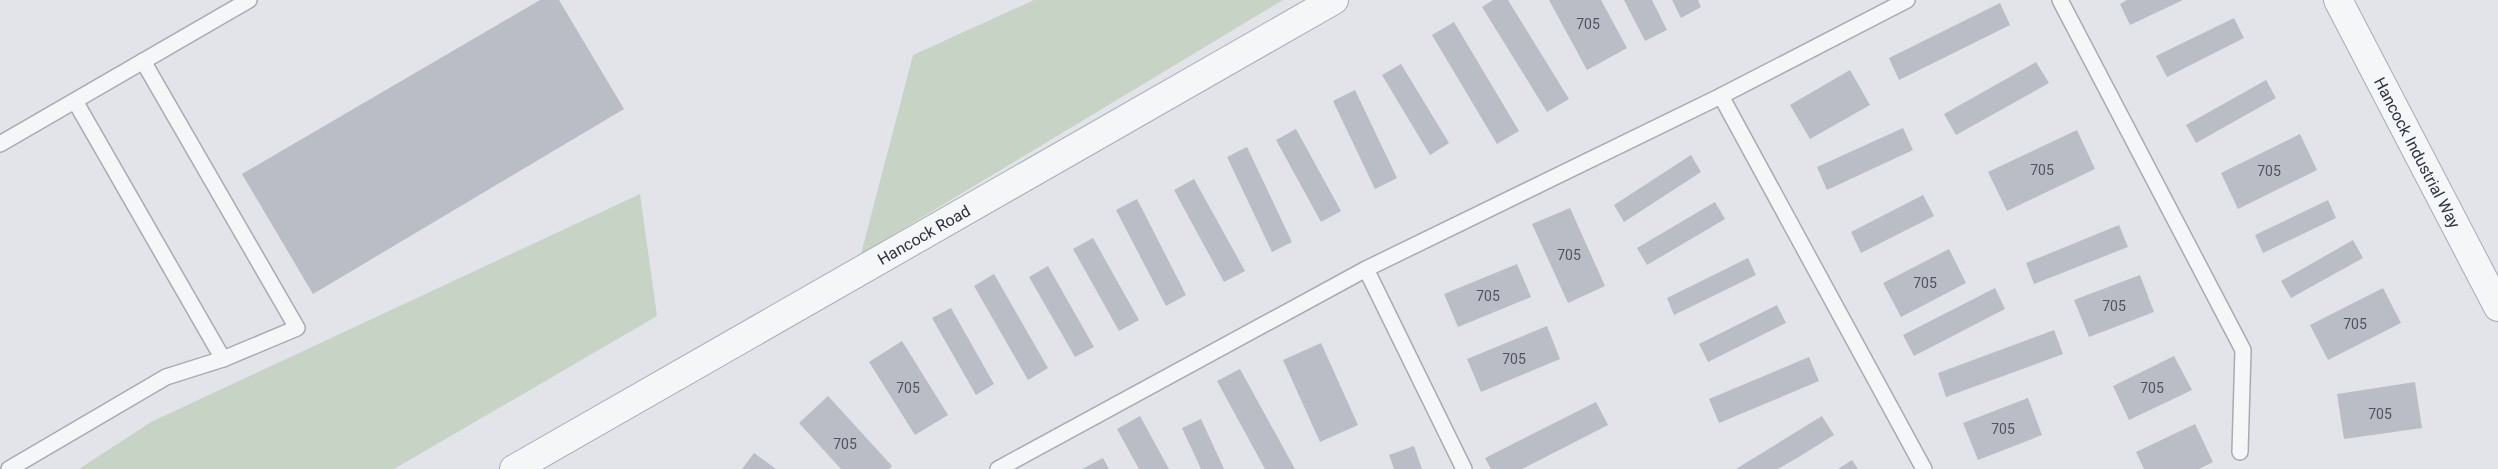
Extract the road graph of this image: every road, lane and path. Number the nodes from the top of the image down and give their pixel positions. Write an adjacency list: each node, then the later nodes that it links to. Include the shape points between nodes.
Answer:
1 (249, 0): 6 (lane)
2 (1334, 0): 15 (street, Hancock Road)
3 (1907, 0): 7 (lane)
4 (2060, 0): 13 (lane, via 2243,350)
5 (2338, 0): 11 (street, Hancock Industrial Way)
6 (143, 61): 8 (lane); 12 (lane, via 298,328)
7 (1721, 96): 10 (lane); 18 (lane)
8 (74, 101): 9 (lane); 12 (lane)
9 (1, 143)
10 (1366, 269): 16 (lane); 17 (lane)
11 (2498, 307)
12 (223, 359): 14 (lane, via 166,377)
13 (2240, 452)
14 (9, 469)
15 (514, 469)
16 (998, 469)
17 (1464, 469)
18 (1924, 469)

